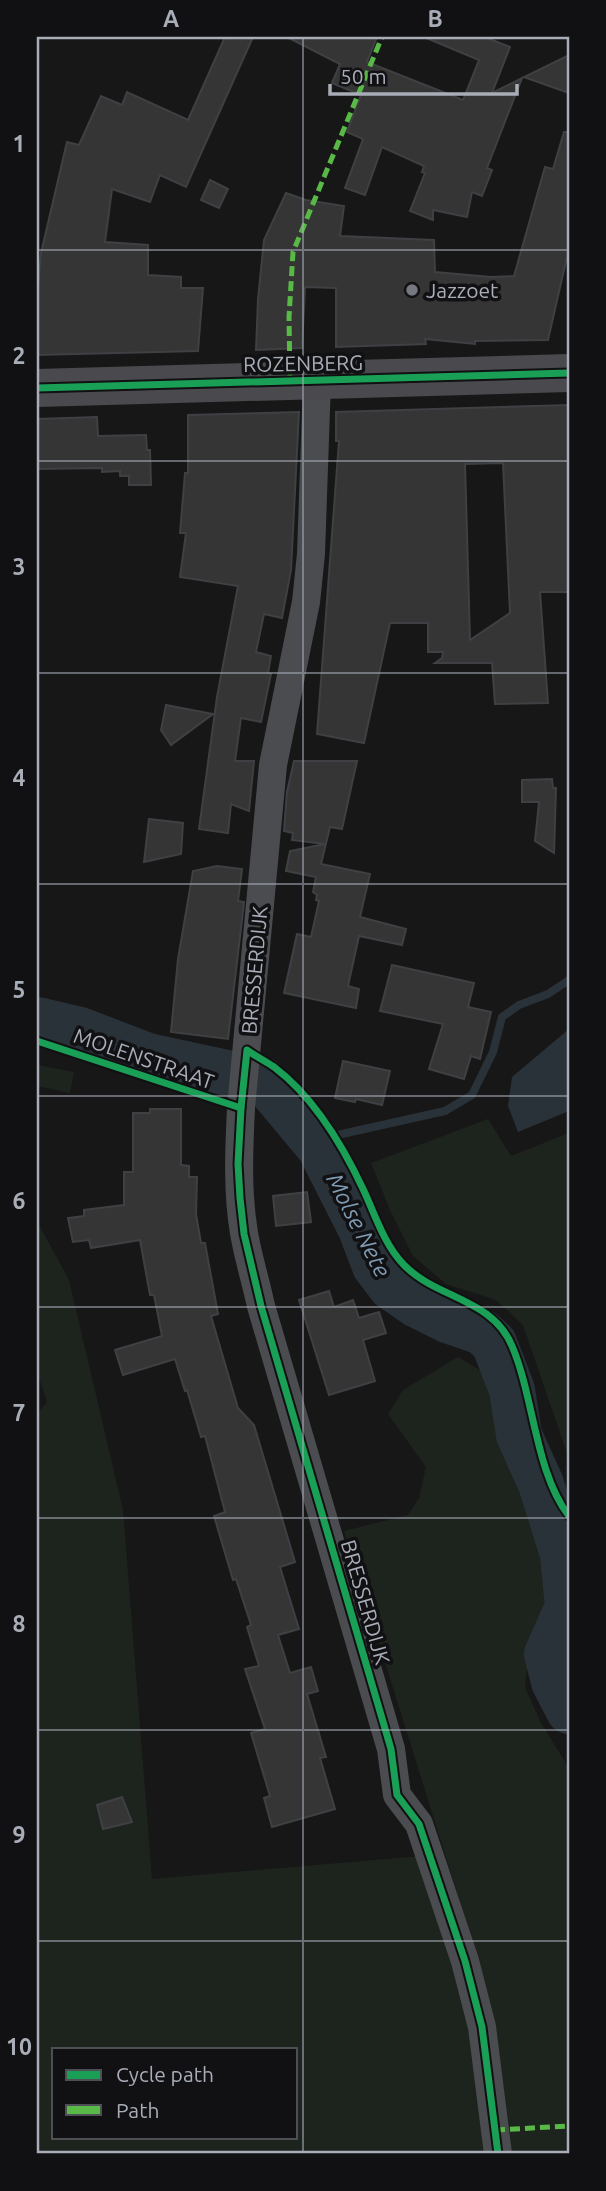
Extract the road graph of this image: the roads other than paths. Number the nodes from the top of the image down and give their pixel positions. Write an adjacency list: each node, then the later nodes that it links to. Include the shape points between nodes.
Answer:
1 (569, 373): 2 (main road, ROZENBERG)
2 (317, 381): 3 (main road, ROZENBERG); 4 (street, BRESSERDIJK, via 311,554 306,602 273,765 242,1092 240,1198 261,1306 391,1749 397,1795 419,1824 465,1961 482,2027)
3 (37, 388)
4 (498, 2154)

